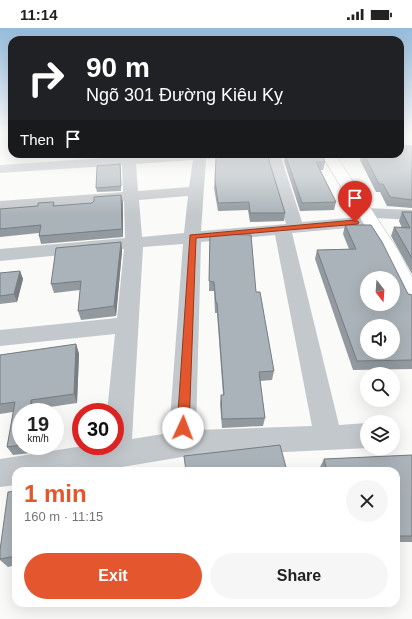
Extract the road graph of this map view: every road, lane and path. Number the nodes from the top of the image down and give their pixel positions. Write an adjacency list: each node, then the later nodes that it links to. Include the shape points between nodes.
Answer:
1 (129, 160): 8 (street)
2 (121, 161): 6 (street)
3 (200, 161): 7 (street)
4 (274, 161): 12 (street)
5 (332, 161): 11 (main road)
6 (0, 169)
7 (197, 191): 8 (street); 13 (street)
8 (130, 196): 9 (street); 14 (street)
9 (0, 206)
10 (412, 215): 11 (street)
11 (368, 217): 12 (street); 16 (main road, via 389,250)
12 (288, 228): 13 (street); 21 (street)
13 (192, 236): 14 (street); 22 (street)
14 (134, 242): 15 (street); 17 (street)
15 (0, 255)
16 (412, 296)
17 (127, 325): 18 (street); 19 (street)
18 (0, 338)
19 (121, 403)
20 (360, 436): 21 (street)
21 (328, 437): 22 (street)
22 (182, 444): 23 (street)
23 (124, 452)
24 (105, 455): 25 (street)
25 (35, 467)
26 (12, 471): 27 (street)
27 (0, 473)

